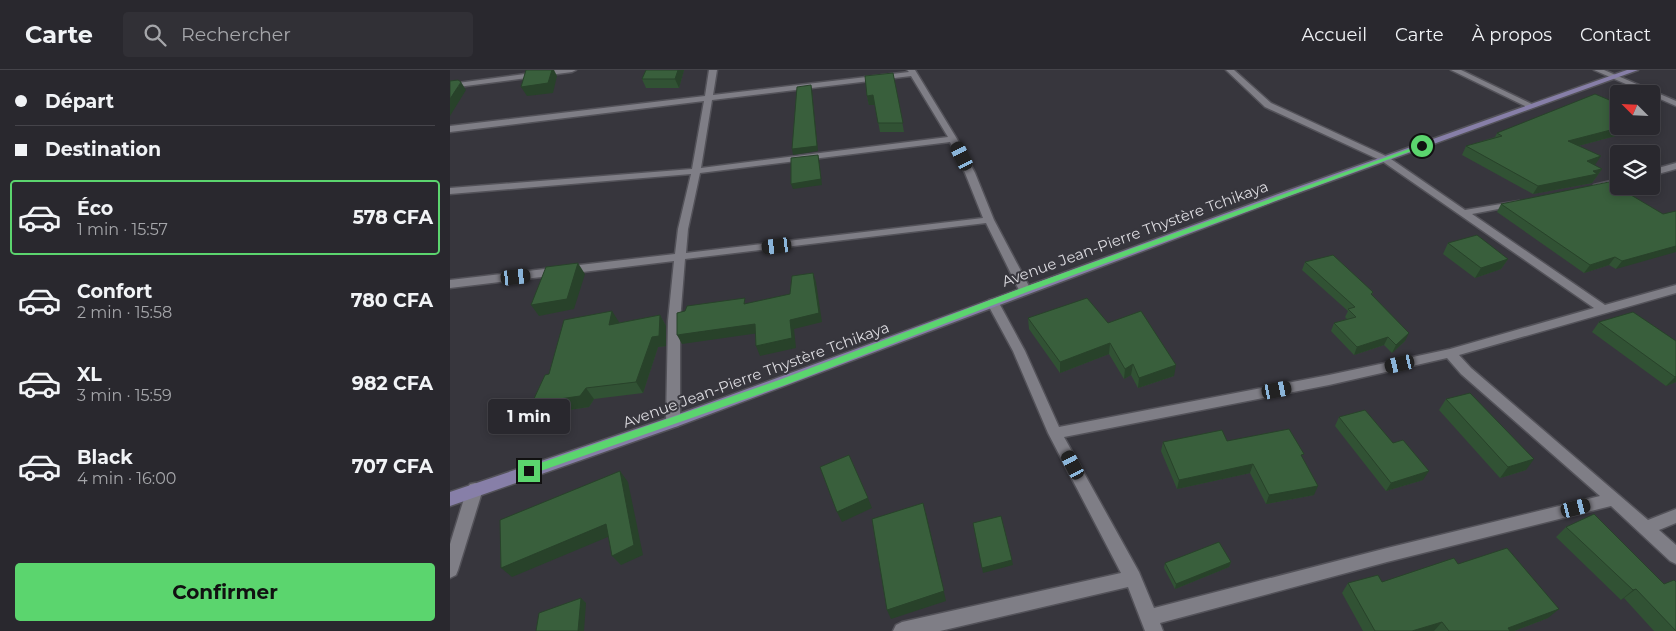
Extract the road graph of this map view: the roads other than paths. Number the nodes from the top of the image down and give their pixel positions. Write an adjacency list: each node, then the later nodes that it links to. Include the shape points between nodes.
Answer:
1 (572, 70): 9 (street)
2 (713, 70): 10 (street)
3 (1230, 70): 15 (street, via 1268,105)
4 (1455, 70): 12 (street)
5 (1598, 70): 8 (street)
6 (1634, 70): 8 (street, Avenue Jean-Pierre Thystère Tchikaya)
7 (912, 72): 10 (street); 14 (street)
8 (1614, 77): 11 (street); 12 (street, Avenue Jean-Pierre Thystère Tchikaya)
9 (450, 86)
10 (708, 97): 13 (street); 18 (street)
11 (1676, 104)
12 (1532, 106): 15 (street, Avenue Jean-Pierre Thystère Tchikaya)
13 (450, 129)
14 (953, 140): 18 (street); 24 (street)
15 (1385, 159): 23 (street); 28 (street, Avenue Jean-Pierre Thystère Tchikaya)
16 (1676, 166): 17 (street)
17 (1660, 170)
18 (696, 171): 21 (street); 25 (street, via 683,229)
19 (1610, 184): 20 (street)
20 (1588, 188)
21 (450, 191)
22 (1531, 200): 23 (street)
23 (1464, 213): 30 (street)
24 (989, 220): 25 (street); 28 (street)
25 (681, 258): 26 (street); 32 (street, via 674,321)
26 (450, 284)
27 (1676, 289): 30 (street)
28 (1024, 290): 29 (street, Avenue Jean-Pierre Thystère Tchikaya)
29 (993, 303): 32 (street, Avenue Jean-Pierre Thystère Tchikaya); 33 (street, via 1019,351)
30 (1604, 310): 31 (street)
31 (1450, 354): 33 (street); 36 (street, via 1523,422)
32 (673, 422): 34 (street, Avenue Jean-Pierre Thystère Tchikaya)
33 (1055, 433): 41 (street)
34 (475, 489): 35 (street, Avenue Jean-Pierre Thystère Tchikaya); 40 (street)
35 (450, 499)
36 (1614, 499): 38 (street); 42 (street, via 1387,555)
37 (1676, 516): 38 (street)
38 (1646, 528): 39 (street)
39 (1676, 556)
40 (450, 570)
41 (1133, 578): 42 (street); 43 (street)
42 (1151, 625)
43 (902, 631)

